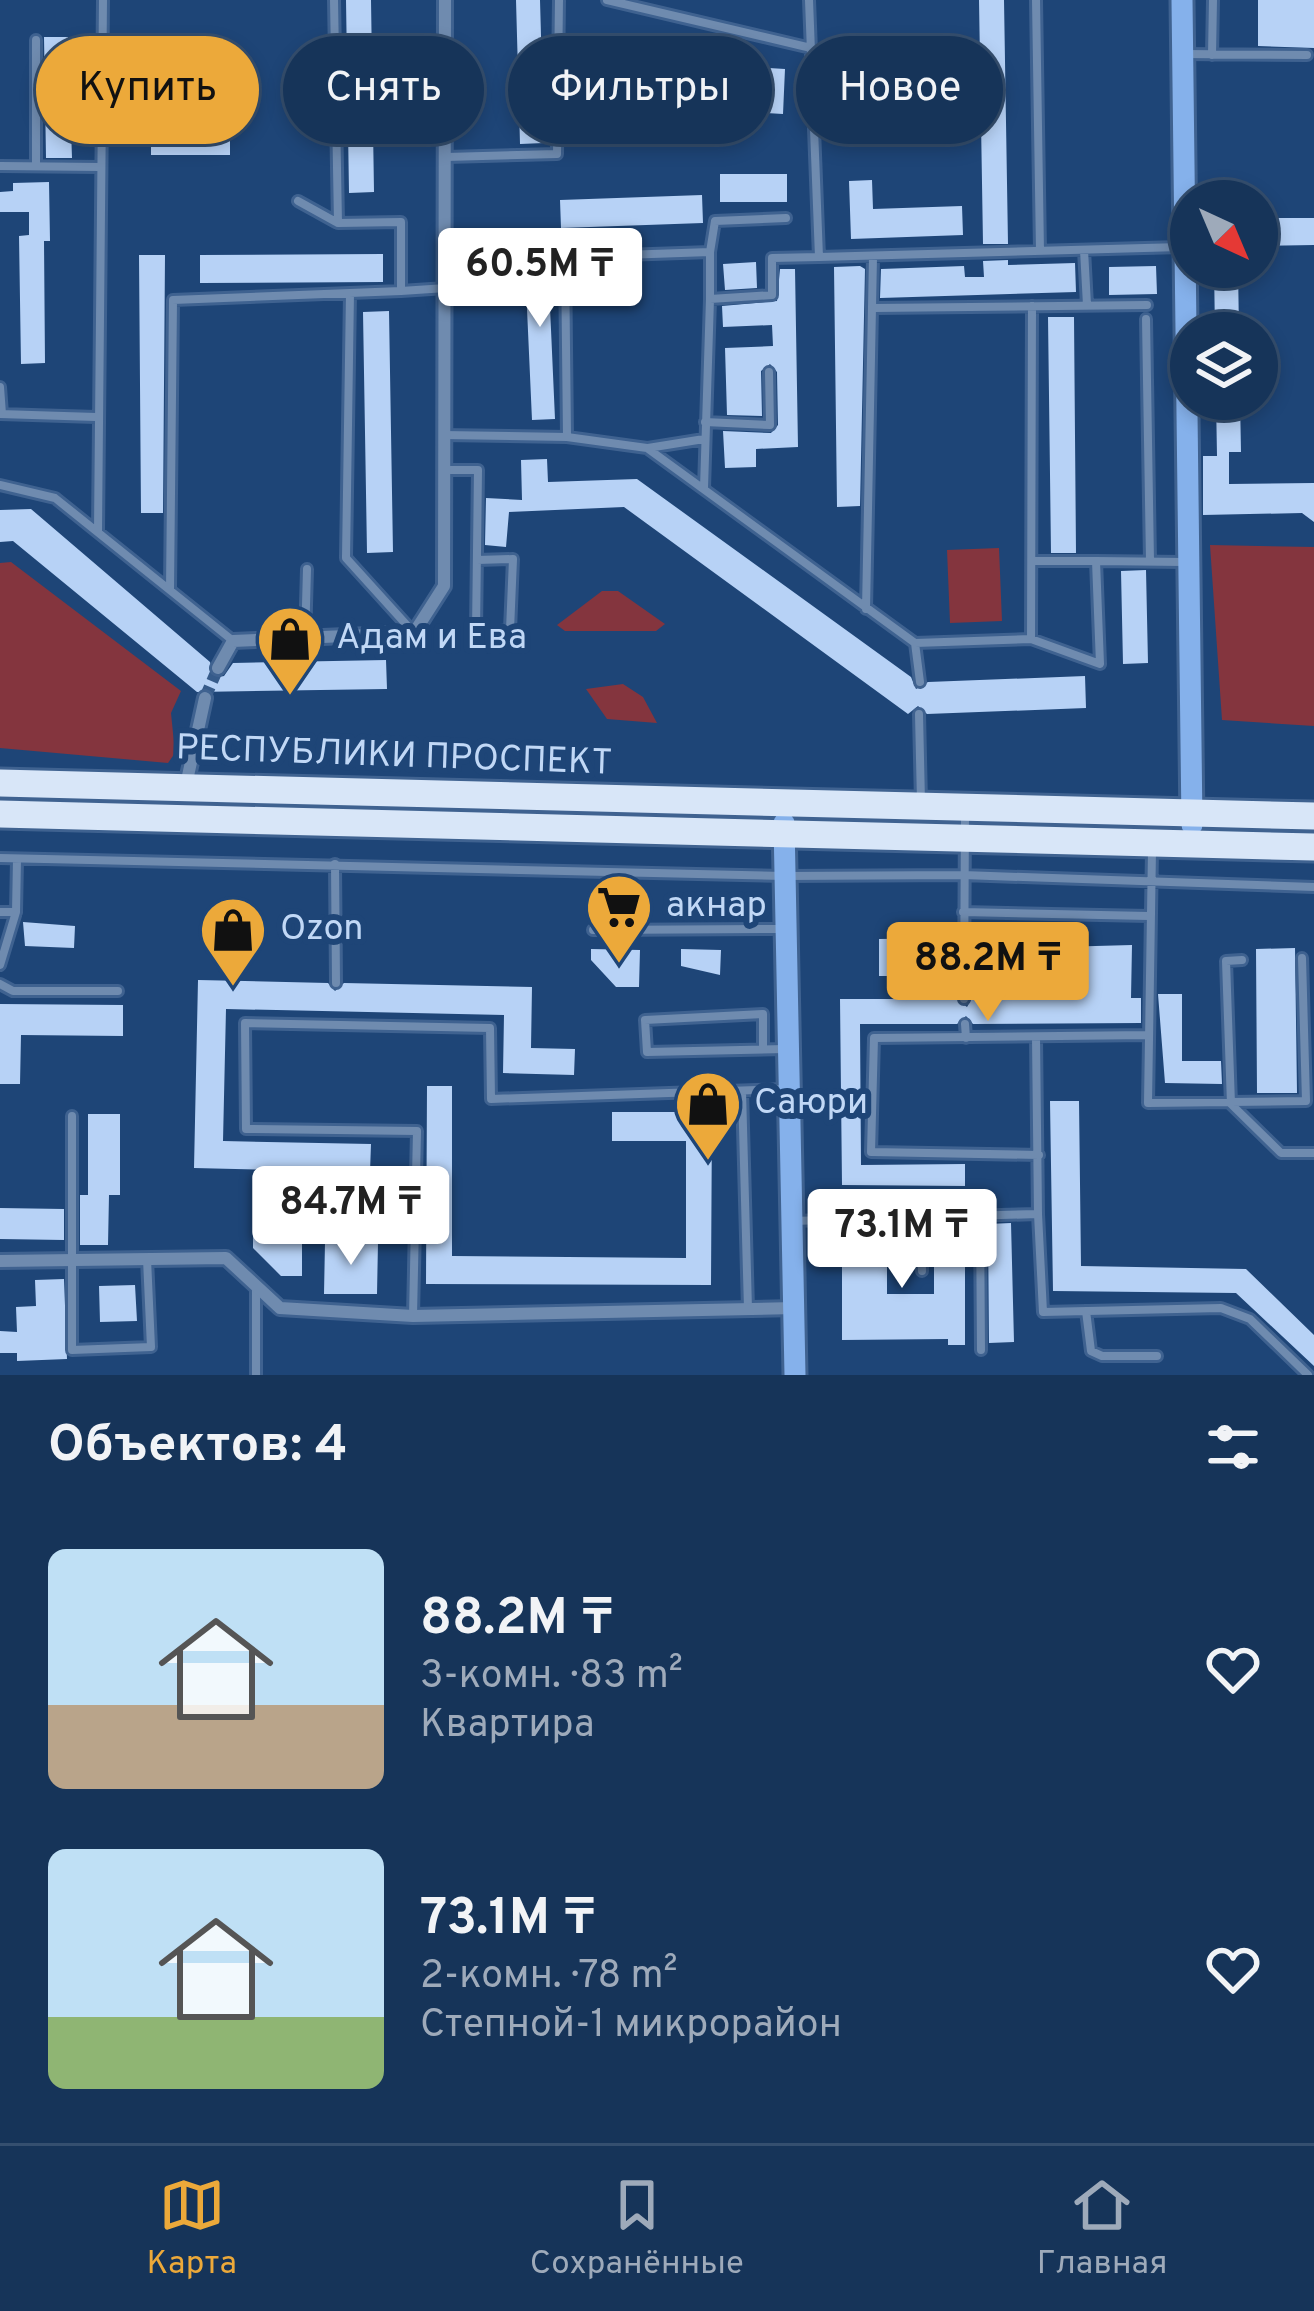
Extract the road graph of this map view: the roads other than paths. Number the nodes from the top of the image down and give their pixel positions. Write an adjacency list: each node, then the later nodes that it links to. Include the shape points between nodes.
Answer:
1 (103, 0): 20 (lane)
2 (334, 0): 24 (lane)
3 (445, 0): 17 (street)
4 (559, 0): 17 (lane, via 557,154)
5 (607, 0): 12 (lane)
6 (809, 0): 10 (lane)
7 (1036, 0): 27 (lane)
8 (1182, 0): 13 (street)
9 (1213, 0): 14 (lane)
10 (811, 36)
11 (36, 40): 19 (lane)
12 (796, 44)
13 (1182, 54): 14 (lane); 21 (street)
14 (1212, 55): 15 (lane)
15 (1306, 55)
16 (815, 144): 29 (lane)
17 (446, 157): 31 (street)
18 (0, 166): 19 (lane)
19 (35, 166): 20 (lane)
20 (100, 166): 44 (lane)
21 (1181, 180)
22 (298, 201): 24 (lane)
23 (786, 218): 28 (lane, via 715,221)
24 (338, 223): 33 (lane, via 401,222)
25 (1170, 247): 26 (lane)
26 (1084, 250): 27 (lane); 37 (lane)
27 (1040, 251): 30 (lane)
28 (710, 252): 35 (lane); 47 (lane, via 565,257)
29 (819, 257): 30 (lane); 35 (lane, via 772,258 772,295)
30 (873, 257): 39 (lane)
31 (448, 288): 33 (lane); 46 (street)
32 (1182, 288): 58 (street)
33 (401, 291): 34 (lane)
34 (350, 293): 60 (lane, via 173,300); 62 (lane, via 346,559)
35 (710, 299): 45 (lane)
36 (1147, 304): 37 (lane)
37 (1087, 305): 38 (lane)
38 (1032, 306): 39 (lane); 55 (lane)
39 (874, 308): 61 (lane)
40 (1146, 319): 57 (lane)
41 (769, 372): 45 (lane, via 770,425)
42 (0, 387): 43 (lane)
43 (1, 414): 44 (lane)
44 (96, 417): 53 (lane)
45 (705, 422): 48 (lane)
46 (443, 435): 47 (lane); 50 (street)
47 (567, 437): 49 (lane)
48 (704, 439): 49 (lane); 52 (lane)
49 (647, 448): 52 (lane)
50 (444, 470): 54 (lane, via 478,470); 62 (street, via 444,586)
51 (0, 485): 53 (lane, via 55,498)
52 (704, 489): 61 (lane)
53 (98, 531): 60 (lane)
54 (477, 560): 54 (lane, via 476,631 510,630 513,559)
55 (1031, 561): 56 (lane); 63 (lane)
56 (1096, 561): 57 (lane); 63 (lane, via 1100,664)
57 (1150, 561): 58 (lane)
58 (1185, 562): 75 (street)
59 (307, 569): 65 (lane)
60 (170, 590): 64 (lane)
61 (866, 609): 66 (lane)
62 (414, 633): 65 (street)
63 (1031, 639): 66 (lane)
64 (233, 641): 65 (street); 67 (street)
65 (305, 642)
66 (915, 643): 68 (lane)
67 (218, 668)
68 (920, 682)
69 (205, 698): 72 (street)
70 (919, 714): 74 (lane)
71 (0, 783): 72 (highway, РЕСПУБЛИКИ ПРОСПЕКТ)
72 (185, 786): 73 (highway, РЕСПУБЛИКИ ПРОСПЕКТ)
73 (785, 804): 74 (highway, РЕСПУБЛИКИ ПРОСПЕКТ); 79 (street)
74 (921, 809): 78 (highway, РЕСПУБЛИКИ ПРОСПЕКТ)
75 (1192, 813): 77 (highway, РЕСПУБЛИКИ ПРОСПЕКТ); 78 (highway, РЕСПУБЛИКИ ПРОСПЕКТ); 81 (street)
76 (0, 814): 79 (highway, РЕСПУБЛИКИ ПРОСПЕКТ)
77 (1314, 816)
78 (965, 824): 79 (highway, РЕСПУБЛИКИ ПРОСПЕКТ); 80 (highway, РЕСПУБЛИКИ ПРОСПЕКТ); 86 (lane)
79 (784, 834): 87 (street)
80 (1152, 842): 81 (highway, РЕСПУБЛИКИ ПРОСПЕКТ); 88 (lane)
81 (1192, 843): 82 (highway, РЕСПУБЛИКИ ПРОСПЕКТ)
82 (1314, 847)
83 (0, 859): 84 (lane)
84 (17, 859): 85 (lane); 91 (lane)
85 (335, 864): 87 (lane); 100 (lane)
86 (963, 874): 87 (lane); 88 (lane); 92 (lane)
87 (785, 876): 94 (street)
88 (1150, 882): 89 (lane); 93 (lane)
89 (1314, 887)
90 (0, 912): 91 (lane)
91 (16, 912): 96 (lane)
92 (963, 912): 93 (lane); 103 (lane)
93 (1149, 916): 107 (lane)
94 (784, 929): 95 (lane); 110 (street)
95 (592, 930)
96 (2, 953): 99 (lane)
97 (1302, 958): 113 (lane, via 1306,1101)
98 (1242, 960): 113 (lane, via 1226,961)
99 (0, 965)
100 (336, 983)
101 (0, 984): 102 (lane, via 13,991)
102 (118, 991)
103 (964, 998)
104 (334, 1010): 105 (lane)
105 (334, 1024): 112 (lane, via 490,1028 491,1099); 118 (lane, via 245,1023 246,1129 417,1130)
106 (964, 1024): 109 (lane)
107 (1148, 1035): 108 (lane); 113 (lane, via 1148,1103)
108 (1036, 1037): 109 (lane); 116 (lane)
109 (966, 1038): 116 (lane, via 874,1038 872,1152)
110 (775, 1049): 110 (lane, via 647,1052 645,1020 763,1014); 111 (street)
111 (788, 1089): 112 (lane); 122 (street)
112 (742, 1090): 129 (lane)
113 (1231, 1104): 115 (lane, via 1281,1154)
114 (72, 1116): 123 (lane)
115 (1314, 1153)
116 (1039, 1155): 119 (lane)
117 (272, 1182): 118 (lane)
118 (416, 1182): 131 (lane)
119 (1038, 1214): 120 (lane); 130 (lane, via 1043,1312)
120 (980, 1215): 121 (lane); 132 (lane)
121 (921, 1216): 122 (lane); 126 (lane)
122 (791, 1221): 128 (street)
123 (72, 1258): 124 (street); 124 (lane, via 72,1350 151,1346); 125 (street)
124 (147, 1259): 127 (street, via 226,1258)
125 (0, 1261)
126 (922, 1271)
127 (256, 1284): 131 (street, via 280,1308); 134 (lane)
128 (795, 1308): 129 (street); 135 (street)
129 (748, 1309): 131 (street)
130 (1085, 1311): 133 (lane, via 1091,1351); 136 (lane, via 1221,1308 1250,1319)
131 (413, 1316)
132 (981, 1350)
133 (1157, 1356)
134 (256, 1375)
135 (795, 1375)
136 (1308, 1375)

